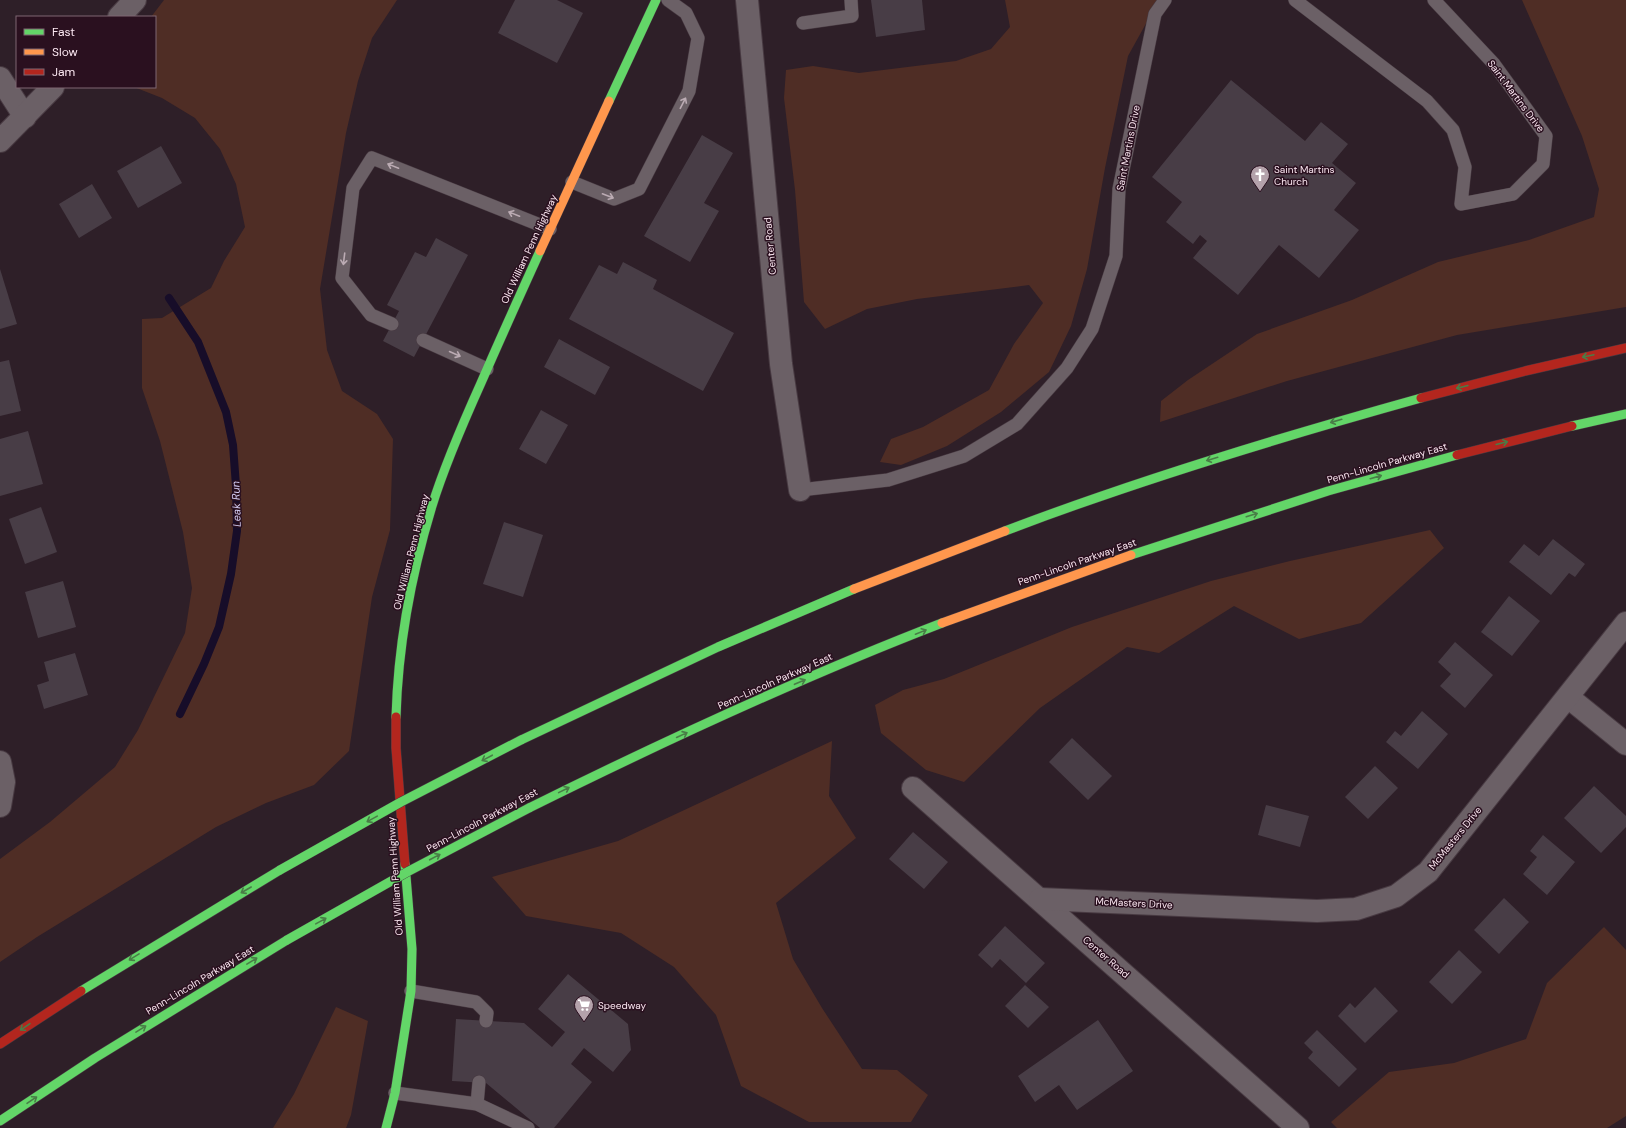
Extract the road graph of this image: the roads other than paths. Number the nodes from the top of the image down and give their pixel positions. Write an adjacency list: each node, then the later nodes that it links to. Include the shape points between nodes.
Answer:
1 (135, 0): 9 (street)
2 (656, 0): 15 (main road, Old William Penn Highway)
3 (668, 0): 15 (lane, one-way to 3, via 614,199 639,189 689,91 698,38 686,13)
4 (747, 0): 22 (street, Center Road, via 781,364)
5 (851, 0): 10 (lane, via 852,16)
6 (1165, 0): 22 (lane, Saint Martins Drive, via 1155,14 1119,189 1116,256 1092,329 1067,368 1017,424 964,456 888,480)
7 (1295, 0): 8 (lane, Saint Martins Drive, via 1427,101 1453,130 1465,167 1461,204 1513,194 1543,164 1546,136 1494,64)
8 (1434, 0)
9 (120, 16)
10 (803, 23)
11 (0, 78): 13 (street)
12 (52, 88): 13 (street)
13 (25, 117): 14 (street)
14 (0, 142)
15 (572, 182): 16 (main road, Old William Penn Highway)
16 (550, 229): 17 (lane, one-way to 17, via 372,158 353,188 342,278 371,315); 20 (main road, Old William Penn Highway)
17 (392, 324)
18 (423, 340): 20 (lane, one-way to 20)
19 (1626, 348): 32 (main road, one-way to 32, bridge, via 1437,393 1195,465 957,548 722,645 621,691 401,802 169,935)
20 (487, 369): 30 (main road, Old William Penn Highway, via 432,506 416,569 401,646 397,684 396,748 412,950)
21 (1626, 414): 36 (main road, Penn-Lincoln Parkway East, one-way to 21, bridge, via 95,1058 287,940 409,871 529,808 748,704 861,655 980,609 1215,526 1453,455)
22 (800, 490)
23 (1626, 623): 24 (street, McMasters Drive)
24 (1568, 697): 25 (street); 29 (street, McMasters Drive, via 1428,872 1396,896 1356,909 1317,911)
25 (1626, 744)
26 (0, 762): 28 (street, via 4,782)
27 (913, 788): 29 (street, Center Road)
28 (0, 806)
29 (1040, 899): 39 (street, Center Road)
30 (411, 991): 31 (lane, via 476,1002 487,1013); 34 (main road, Old William Penn Highway)
31 (486, 1021)
32 (0, 1044)
33 (479, 1082): 35 (lane)
34 (395, 1093): 35 (lane); 37 (main road, Old William Penn Highway)
35 (477, 1104): 38 (lane)
36 (0, 1121)
37 (386, 1128)
38 (528, 1128)
39 (1298, 1128)

